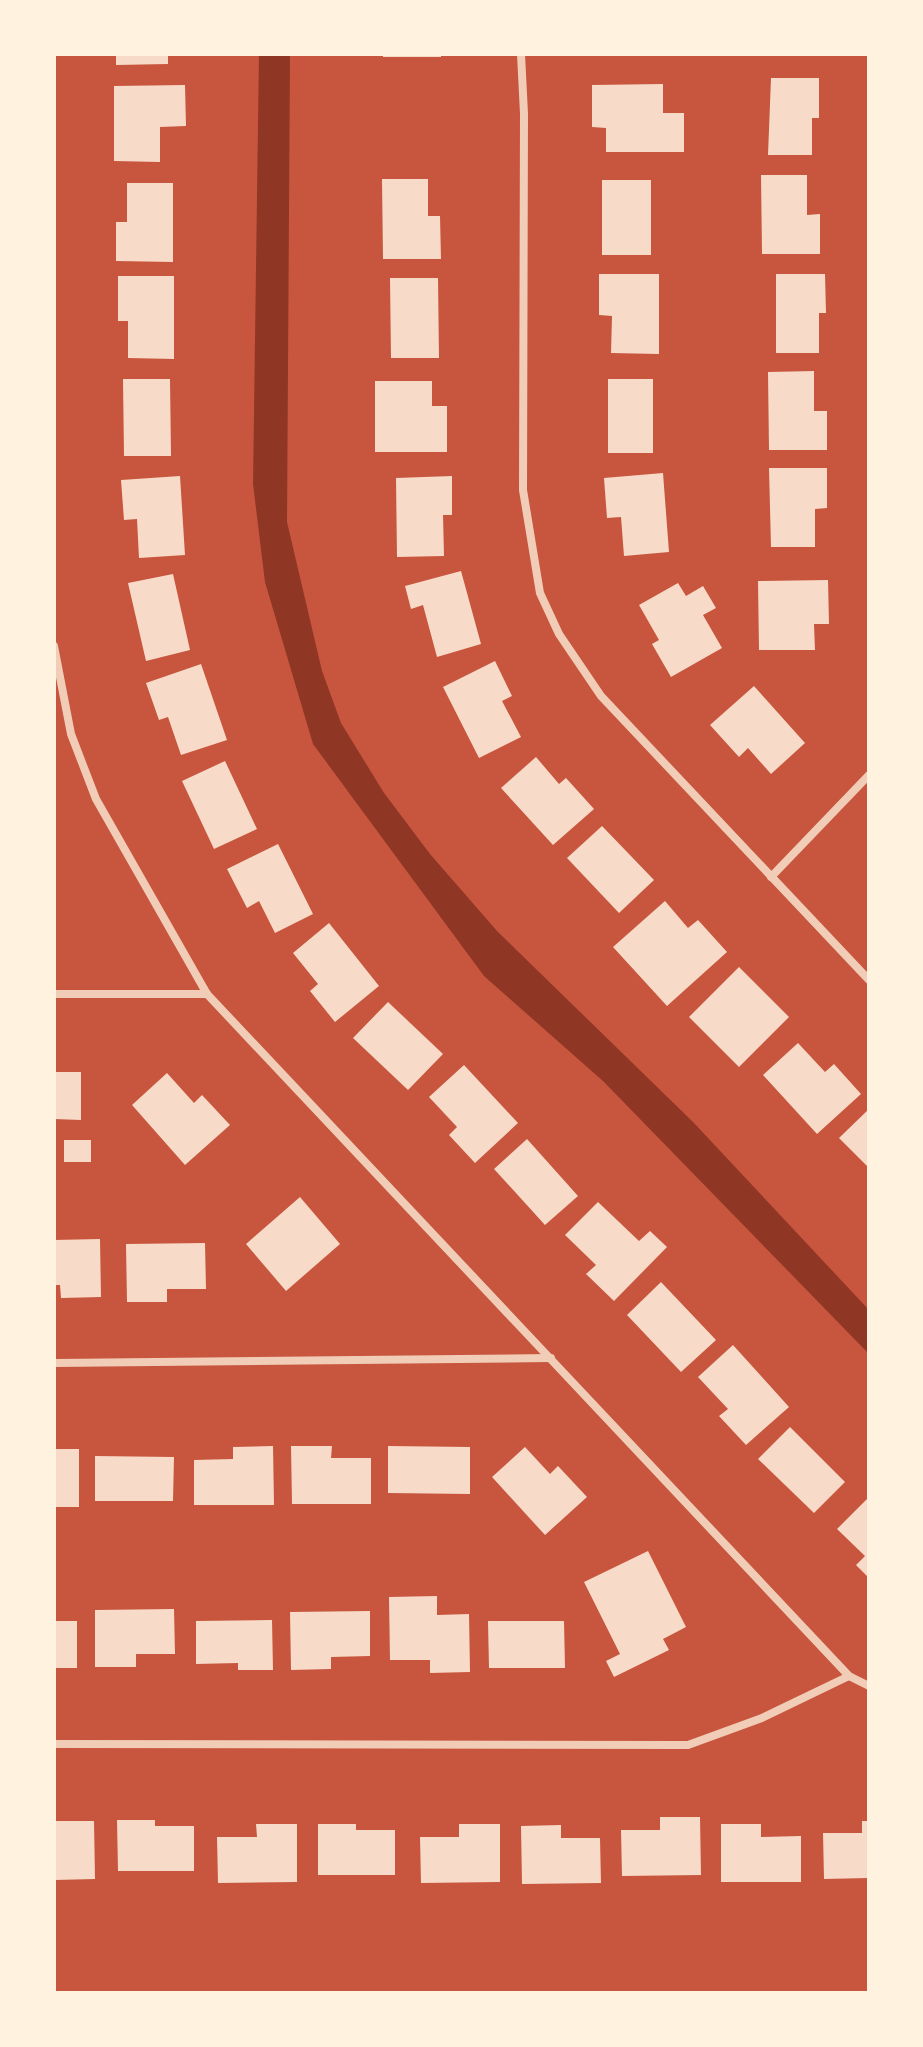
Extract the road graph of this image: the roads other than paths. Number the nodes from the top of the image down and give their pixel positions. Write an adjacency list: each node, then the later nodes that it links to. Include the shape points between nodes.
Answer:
1 (521, 54): 4 (street, via 523,490 540,593 559,634 601,696)
2 (54, 646): 7 (street, via 71,734 96,799)
3 (869, 775): 4 (street)
4 (771, 877): 5 (street)
5 (869, 980)
6 (54, 994): 7 (street)
7 (207, 994): 8 (street)
8 (551, 1358): 9 (street); 10 (street)
9 (54, 1363)
10 (849, 1676): 11 (street); 12 (street, via 762,1718 688,1745)
11 (869, 1686)
12 (54, 1744)

